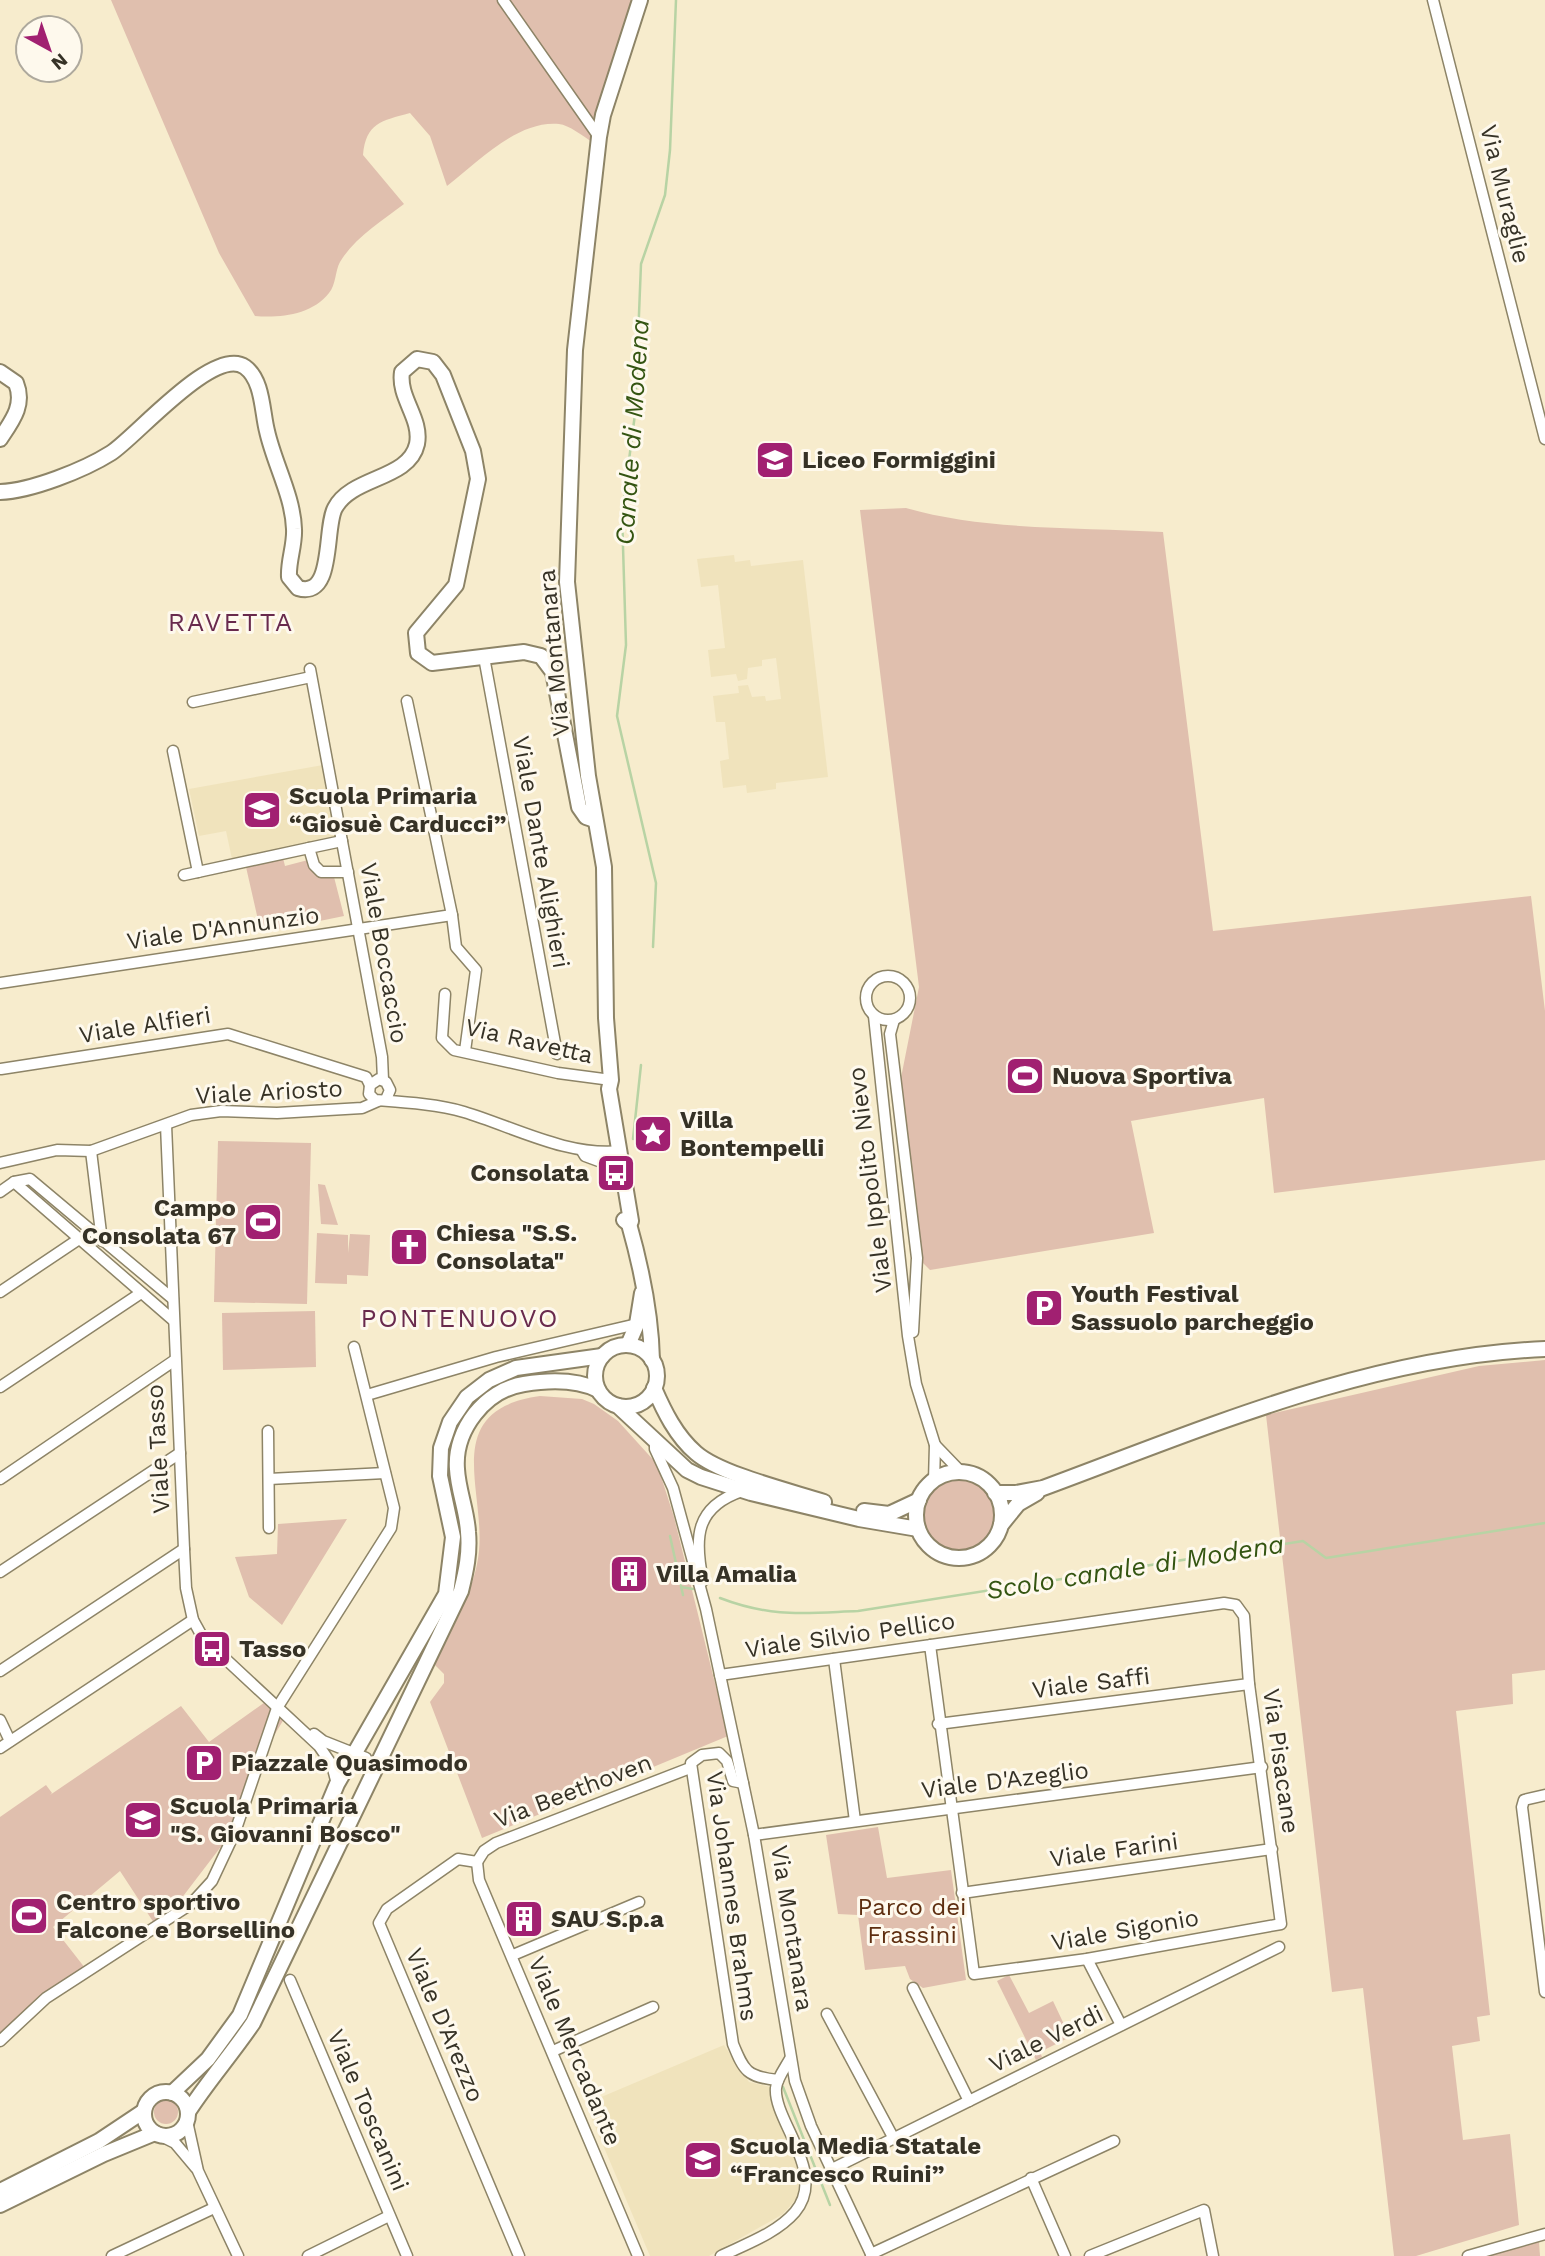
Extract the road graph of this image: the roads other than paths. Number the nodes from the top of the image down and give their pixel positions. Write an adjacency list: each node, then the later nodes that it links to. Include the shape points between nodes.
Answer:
1 (503, 0): 4 (street)
2 (640, 0): 4 (main road, Via Montanara)
3 (1433, 0): 7 (street, Via Muraglie)
4 (599, 137): 13 (main road, Via Montanara, via 575,350 567,582)
5 (0, 372): 6 (main road, via 16,383 20,396)
6 (0, 439)
7 (1545, 439)
8 (0, 492): 9 (main road, via 20,489 104,457 189,385 220,367 239,364 258,386 291,509 294,529 289,577 298,588 308,590 322,578 330,520 339,500 401,464 415,449 417,431 401,379 412,361 428,360 443,374 473,451 478,479 456,585 416,633 415,645 432,663)
9 (484, 657): 13 (main road, via 524,652 548,663 579,807); 26 (street, Viale Dante Alighieri)
10 (407, 701): 19 (street)
11 (193, 702): 14 (street, Viale Boccaccio, via 311,673)
12 (173, 751): 16 (street)
13 (595, 820): 29 (main road, Via Montanara, via 605,875)
14 (342, 841): 15 (street); 17 (street, Viale Boccaccio)
15 (309, 848): 16 (street); 17 (street, via 321,872)
16 (198, 872): 18 (street)
17 (348, 872): 20 (street, Viale Boccaccio)
18 (184, 875)
19 (452, 915): 20 (street, Viale D'Annunzio); 25 (street, via 456,947 475,970)
20 (359, 929): 21 (street, Viale D'Annunzio); 28 (street, Viale Boccaccio)
21 (0, 983)
22 (445, 994): 25 (street, Via Ravetta, via 442,1038 454,1050)
23 (874, 1016): 24 (street); 24 (street, via 867,1006 867,990 876,980 891,977 905,985 910,998 904,1014); 49 (street, Viale Ippolito Nievo)
24 (894, 1020): 49 (street, Viale Ippolito Nievo, via 890,1034 917,1258)
25 (465, 1051): 29 (street, Via Ravetta)
26 (557, 1054)
27 (0, 1069): 30 (street, Viale Alfieri, via 228,1034 366,1077)
28 (383, 1080): 30 (street); 31 (street, Viale Boccaccio, via 389,1088)
29 (611, 1080): 35 (main road, Via Montanara, via 602,1089)
30 (370, 1084): 31 (street, via 369,1094)
31 (382, 1099): 32 (street, Viale Ariosto, via 362,1108 221,1111 191,1115); 34 (street, via 461,1111)
32 (166, 1125): 33 (street, Viale Ariosto); 46 (street, Viale Tasso)
33 (91, 1151): 36 (street, Viale Ariosto, via 57,1150); 42 (street)
34 (582, 1151): 35 (street); 37 (street, via 584,1156)
35 (617, 1151): 37 (main road, Via Montanara); 40 (main road, Via Montanara)
36 (0, 1163)
37 (615, 1167): 40 (main road, Via Montanara, via 624,1222)
38 (14, 1182): 39 (street); 41 (street); 42 (street, via 30,1178)
39 (0, 1192)
40 (629, 1224): 43 (main road, Via Montanara)
41 (79, 1239): 44 (street); 45 (street)
42 (102, 1241): 46 (street)
43 (644, 1281): 48 (main road, Via Montanara); 55 (main road, Via Montanara)
44 (0, 1292)
45 (141, 1293): 47 (street); 56 (street)
46 (173, 1299): 47 (street, Viale Tasso)
47 (173, 1320): 54 (street, Viale Tasso)
48 (637, 1324): 50 (main road, Via Montanara); 59 (street, via 496,1357)
49 (911, 1338): 63 (street, Viale Ippolito Nievo, via 916,1384)
50 (628, 1345): 53 (main road); 55 (main road)
51 (354, 1347): 59 (street)
52 (1545, 1349): 70 (main road, via 1439,1362 1290,1397)
53 (602, 1356): 58 (main road, via 595,1373); 93 (main road, via 516,1368 467,1397 450,1422 441,1448 440,1476 453,1537 446,1594)
54 (175, 1360): 64 (street, Viale Tasso); 67 (street)
55 (652, 1360): 57 (main road, via 657,1379)
56 (0, 1387)
57 (654, 1388): 60 (main road, via 639,1404); 73 (main road, via 681,1438 715,1465 845,1510 889,1514)
58 (598, 1391): 60 (main road); 96 (main road, via 572,1382 518,1385 495,1395 468,1423 459,1443 457,1465 468,1531 461,1591)
59 (367, 1395): 66 (street)
60 (618, 1406): 62 (main road)
61 (268, 1431): 68 (street)
62 (655, 1440): 71 (main road, via 687,1470); 79 (street, Via Montanara, via 654,1449 673,1488)
63 (935, 1445): 65 (street, Viale Ippolito Nievo); 69 (street, Viale Ippolito Nievo)
64 (180, 1453): 77 (street, Viale Tasso); 78 (street)
65 (962, 1473): 69 (main road); 72 (main road, via 986,1483)
66 (385, 1474): 68 (street); 87 (street, via 394,1508 391,1528)
67 (0, 1479)
68 (269, 1479): 75 (street)
69 (934, 1481): 73 (main road)
70 (1043, 1488): 72 (main road); 74 (main road, via 1018,1504)
71 (742, 1491): 76 (main road); 79 (street, Via Montanara, via 717,1504 701,1525 697,1544)
72 (995, 1493): 74 (main road)
73 (919, 1500): 76 (main road)
74 (1001, 1525): 76 (main road, via 986,1548 961,1558 935,1551)
75 (269, 1528)
76 (918, 1530)
77 (184, 1549): 81 (street, Viale Tasso); 84 (street)
78 (0, 1572)
79 (702, 1595): 85 (street, Via Montanara)
80 (1236, 1605): 82 (street, Viale Silvio Pellico, via 1224,1603); 86 (street, Via Pisacane, via 1244,1616)
81 (193, 1620): 87 (street, Viale Tasso, via 212,1649); 91 (street)
82 (930, 1645): 83 (street, Viale Silvio Pellico); 89 (street)
83 (834, 1659): 85 (street, Viale Silvio Pellico); 101 (street)
84 (0, 1671)
85 (720, 1675): 97 (street, Via Montanara)
86 (1250, 1684): 89 (street, Viale Saffi); 95 (street, Via Pisacane)
87 (278, 1708): 90 (street, Viale Tasso); 117 (street, via 235,1832 212,1881 191,1904 46,1998)
88 (0, 1720): 91 (street)
89 (939, 1724): 100 (street)
90 (298, 1726): 93 (street, Viale Tasso, via 323,1741); 98 (street, Viale Tasso, via 332,1765)
91 (10, 1741): 92 (street)
92 (0, 1748)
93 (355, 1751): 96 (street, via 366,1758); 98 (main road)
94 (690, 1768): 97 (street, Via Johannes Brahms, via 698,1757 719,1753 727,1760 733,1781); 104 (street, Via Beethoven, via 496,1843); 120 (street, Via Johannes Brahms, via 733,2044 749,2074)
95 (1262, 1768): 100 (street, Viale D'Azeglio); 103 (street, Via Pisacane)
96 (371, 1777): 124 (main road, via 253,2023 208,2081)
97 (743, 1783): 102 (street, Via Montanara)
98 (337, 1784): 121 (main road, via 240,2015 208,2059)
99 (1545, 1795): 113 (street, via 1524,1800 1522,1807)
100 (950, 1808): 101 (street, Viale D'Azeglio); 105 (street)
101 (855, 1821): 102 (street, Viale D'Azeglio)
102 (754, 1835): 119 (street, Via Montanara)
103 (1272, 1849): 105 (street, Viale Farini); 107 (street, Via Pisacane)
104 (477, 1861): 109 (street, Viale Mercadante, via 479,1880); 141 (street, Viale D'Arezzo, via 458,1859 387,1909 379,1923)
105 (962, 1893): 110 (street, Viale Sigonio, via 974,1974)
106 (639, 1902): 109 (street)
107 (1281, 1924): 110 (street, Viale Sigonio)
108 (1279, 1947): 116 (street, Viale Verdi)
109 (513, 1955): 118 (street, Viale Mercadante)
110 (1087, 1959): 116 (street)
111 (290, 1980): 134 (street, Viale Toscanini)
112 (914, 1988): 122 (street)
113 (1545, 1992)
114 (653, 2007): 118 (street)
115 (827, 2014): 126 (street)
116 (1121, 2025): 122 (street, Viale Verdi)
117 (0, 2040)
118 (553, 2051): 142 (street, Viale Mercadante)
119 (790, 2059): 120 (street); 128 (street, Via Montanara, via 811,2126)
120 (778, 2080): 143 (street, via 775,2092 804,2169 802,2200 776,2228)
121 (172, 2093): 123 (main road, via 151,2098); 124 (main road, via 183,2100)
122 (969, 2101): 126 (street, Viale Verdi)
123 (144, 2111): 125 (main road, via 146,2123); 131 (main road, via 99,2141)
124 (187, 2117): 125 (main road, via 180,2131); 129 (street)
125 (158, 2134): 129 (street, via 175,2143); 132 (main road, via 104,2154)
126 (894, 2138): 128 (street, Viale Verdi)
127 (1114, 2141): 130 (street)
128 (832, 2169): 136 (street, Via Montanara)
129 (198, 2171): 133 (street)
130 (1031, 2178): 136 (street); 144 (street)
131 (0, 2190)
132 (0, 2205)
133 (214, 2208): 137 (street); 138 (street)
134 (389, 2216): 139 (street); 140 (street, Viale Toscanini)
135 (1545, 2234): 147 (street)
136 (871, 2255)
137 (113, 2256)
138 (238, 2256)
139 (308, 2256)
140 (407, 2256)
141 (519, 2256)
142 (638, 2256)
143 (721, 2256)
144 (1065, 2256)
145 (1090, 2256): 146 (street, via 1204,2210)
146 (1213, 2256)
147 (1468, 2256)

